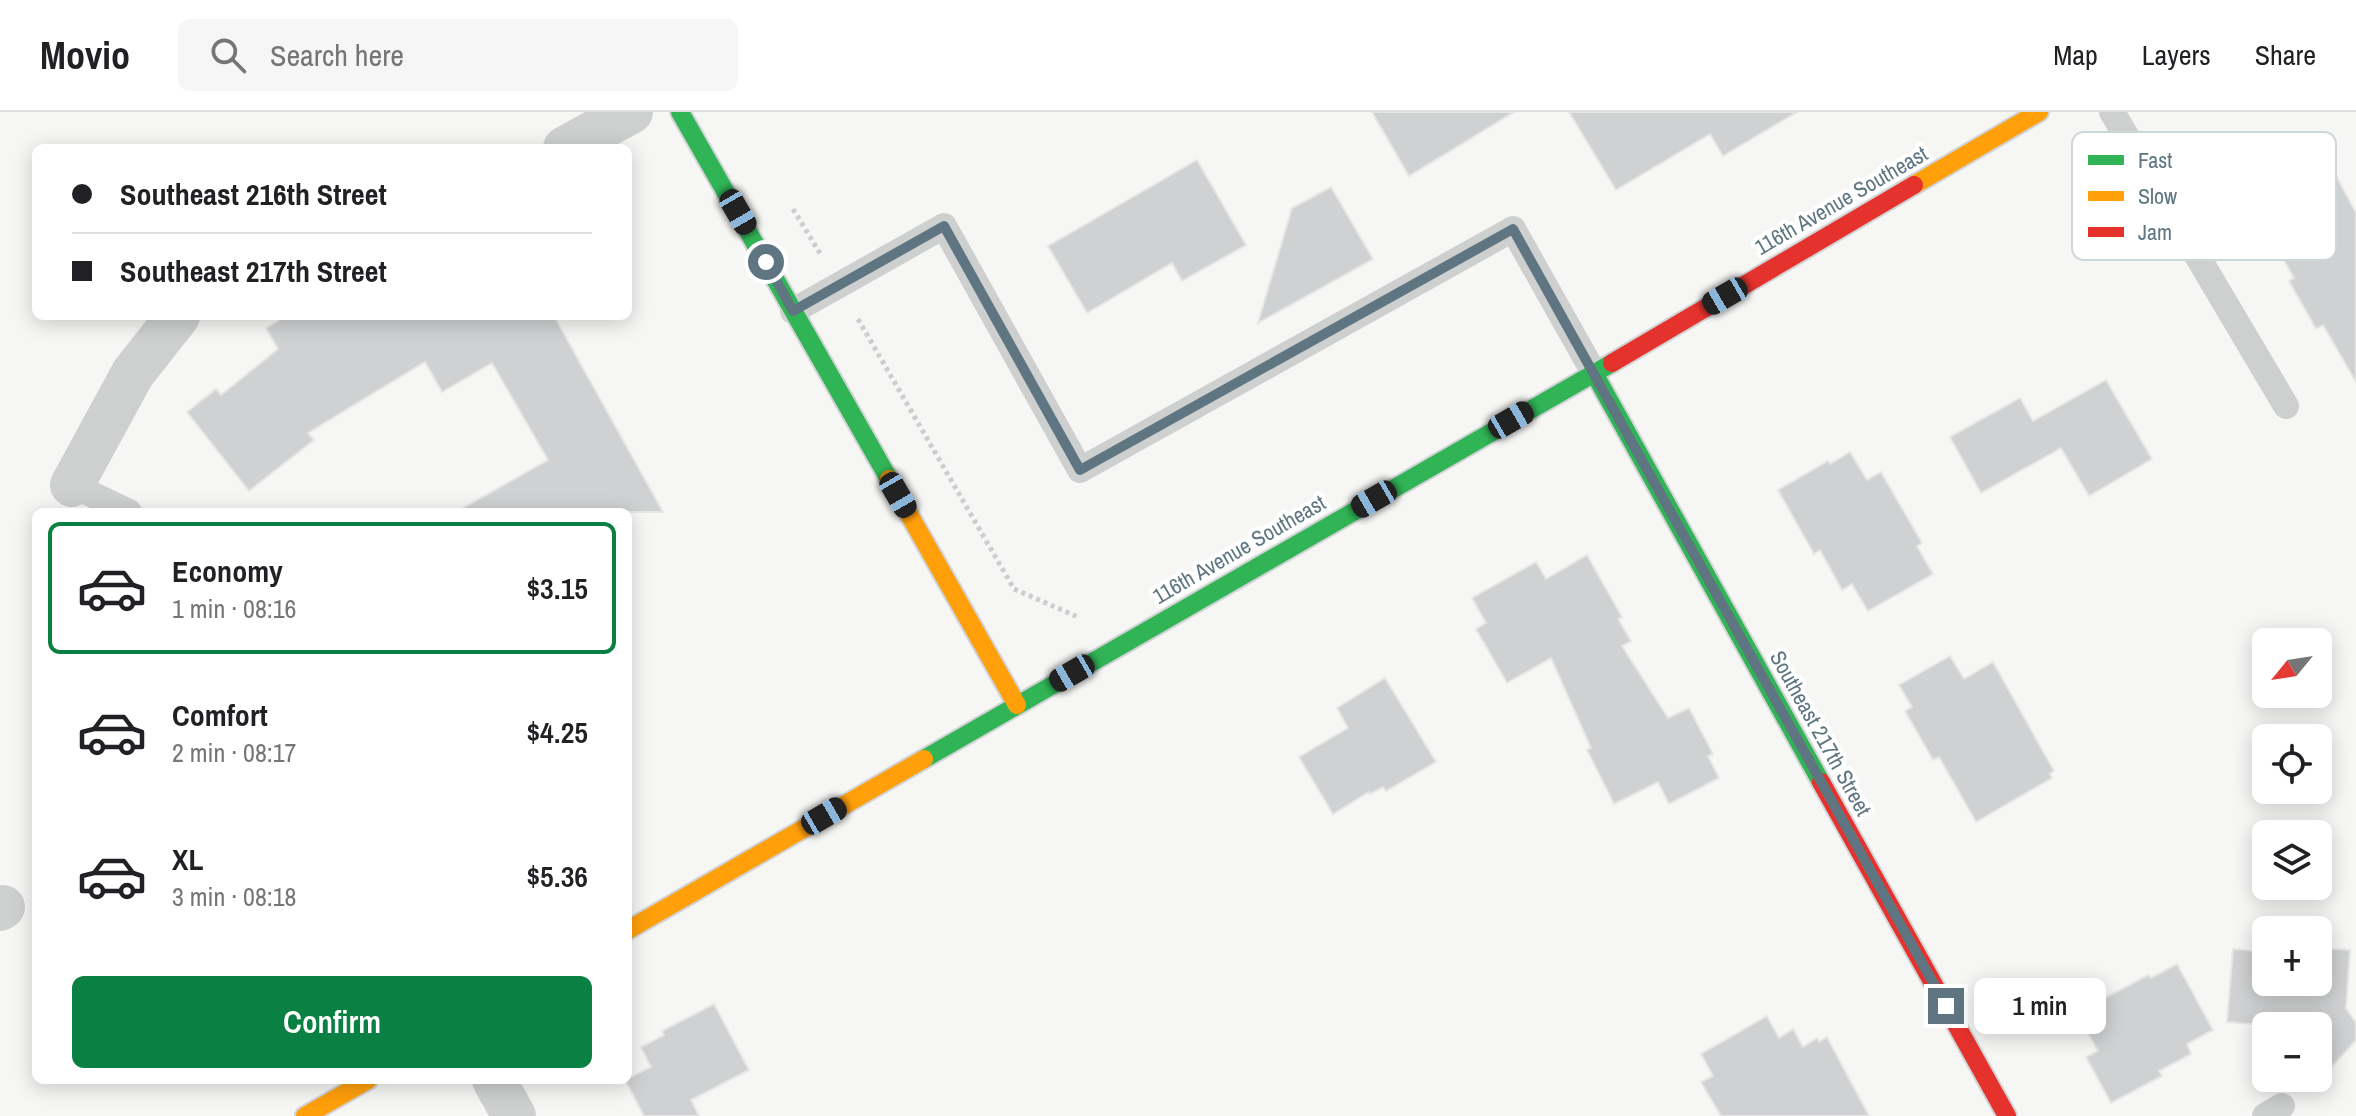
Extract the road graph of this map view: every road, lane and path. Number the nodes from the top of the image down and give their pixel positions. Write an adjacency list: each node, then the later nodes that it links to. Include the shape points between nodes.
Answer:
1 (631, 112): 6 (street)
2 (680, 112): 10 (main road)
3 (2039, 112): 12 (main road, 116th Avenue Southeast)
4 (2112, 112): 5 (lane)
5 (2124, 132)
6 (572, 144)
7 (789, 204): 9 (path)
8 (2200, 260): 13 (lane)
9 (838, 285): 10 (lane); 12 (lane, via 944,226 1080,470 1513,229); 16 (path, via 1014,589)
10 (793, 311): 17 (main road)
11 (175, 320): 14 (street, via 133,373)
12 (1594, 373): 17 (main road, 116th Avenue Southeast); 23 (main road, Southeast 217th Street)
13 (2286, 406)
14 (72, 485): 15 (lane)
15 (121, 508)
16 (1085, 620)
17 (1017, 705): 18 (main road, 116th Avenue Southeast)
18 (632, 928)
19 (361, 1084): 21 (main road)
20 (496, 1084): 22 (street)
21 (305, 1116)
22 (514, 1116)
23 (2007, 1116)

